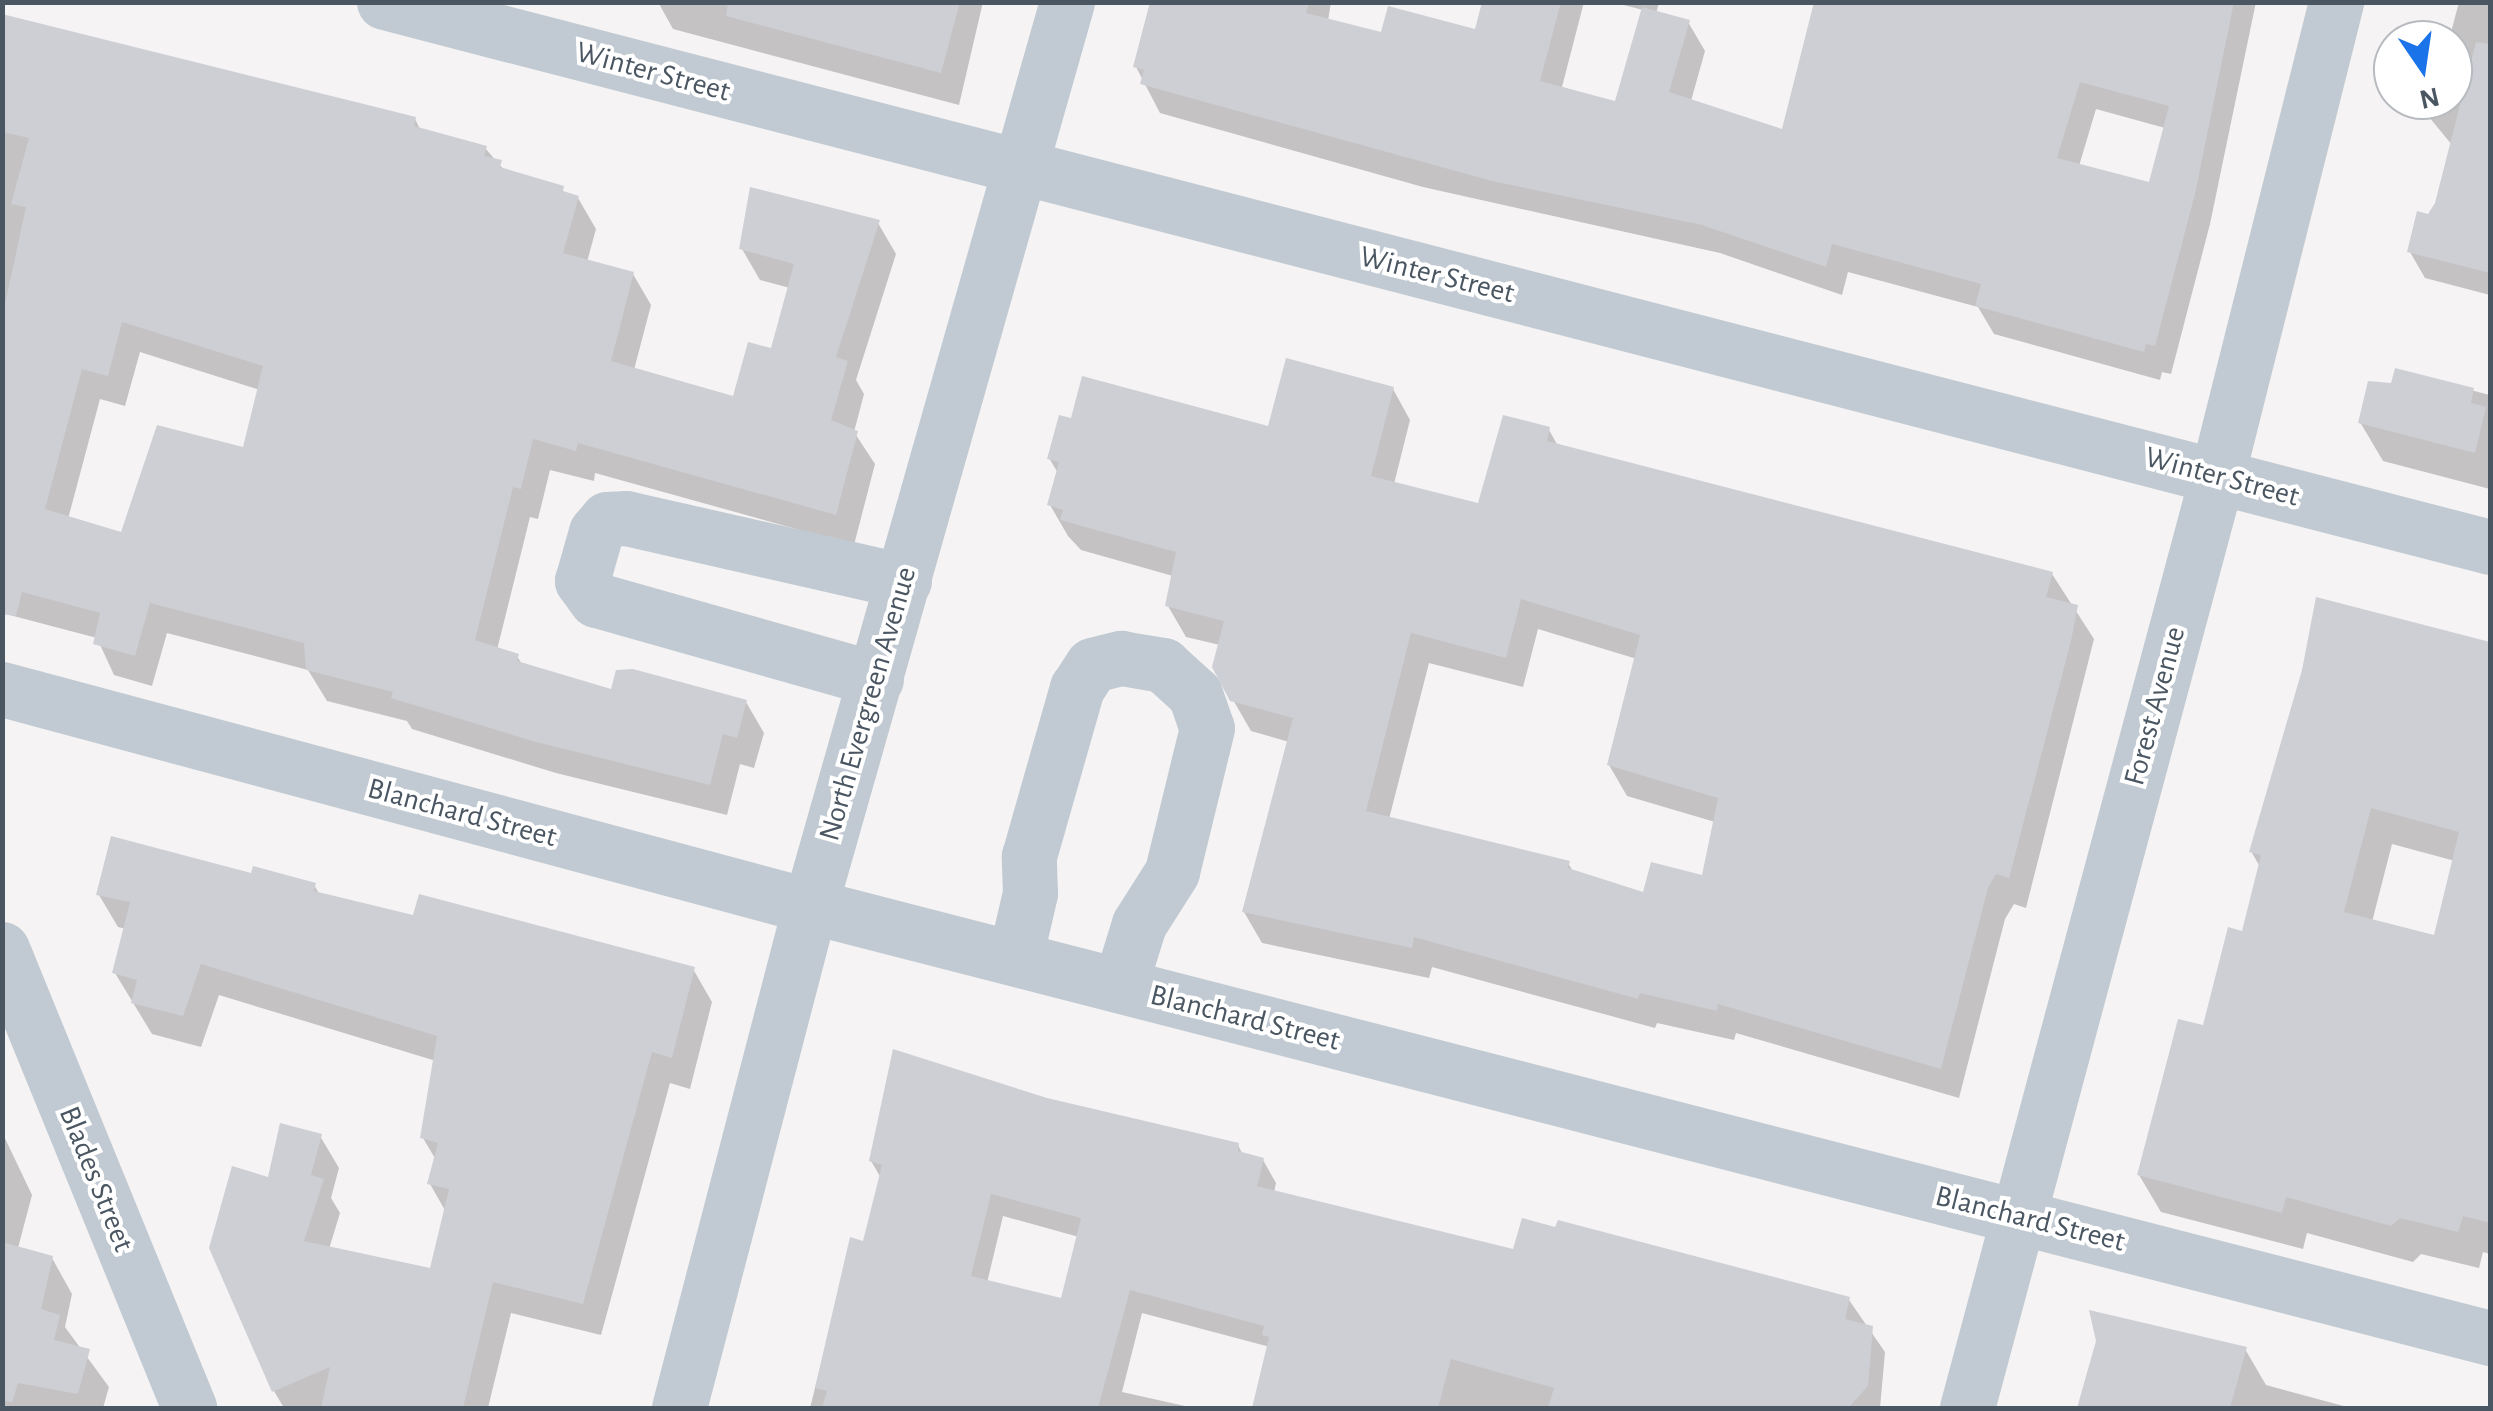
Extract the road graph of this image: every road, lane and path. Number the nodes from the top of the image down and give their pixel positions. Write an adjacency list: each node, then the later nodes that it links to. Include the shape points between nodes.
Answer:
1 (384, 2): 4 (street, Winter Street)
2 (1067, 2): 4 (street, North Evergreen Avenue)
3 (2336, 2): 5 (street, Forest Avenue)
4 (1023, 169): 5 (street, Winter Street); 7 (street, North Evergreen Avenue)
5 (2217, 476): 6 (street, Winter Street); 14 (street, Forest Avenue)
6 (2490, 547)
7 (904, 581): 8 (street, North Evergreen Avenue); 8 (street, via 606,518 582,581 596,600)
8 (876, 679): 10 (street, North Evergreen Avenue)
9 (2, 690): 10 (street, Blanchard Street)
10 (810, 906): 12 (street, Blanchard Street); 17 (street, North Evergreen Avenue)
11 (2, 949): 16 (street, Blades Street)
12 (1015, 958): 13 (street, Blanchard Street); 13 (street, via 1030,886 1029,856 1077,688 1092,665 1121,658 1163,665 1195,694 1207,728 1172,872 1143,920)
13 (1120, 986): 14 (street, Blanchard Street)
14 (2018, 1215): 15 (street, Blanchard Street); 18 (street, Forest Avenue)
15 (2490, 1338)
16 (189, 1408)
17 (679, 1408)
18 (1966, 1408)

